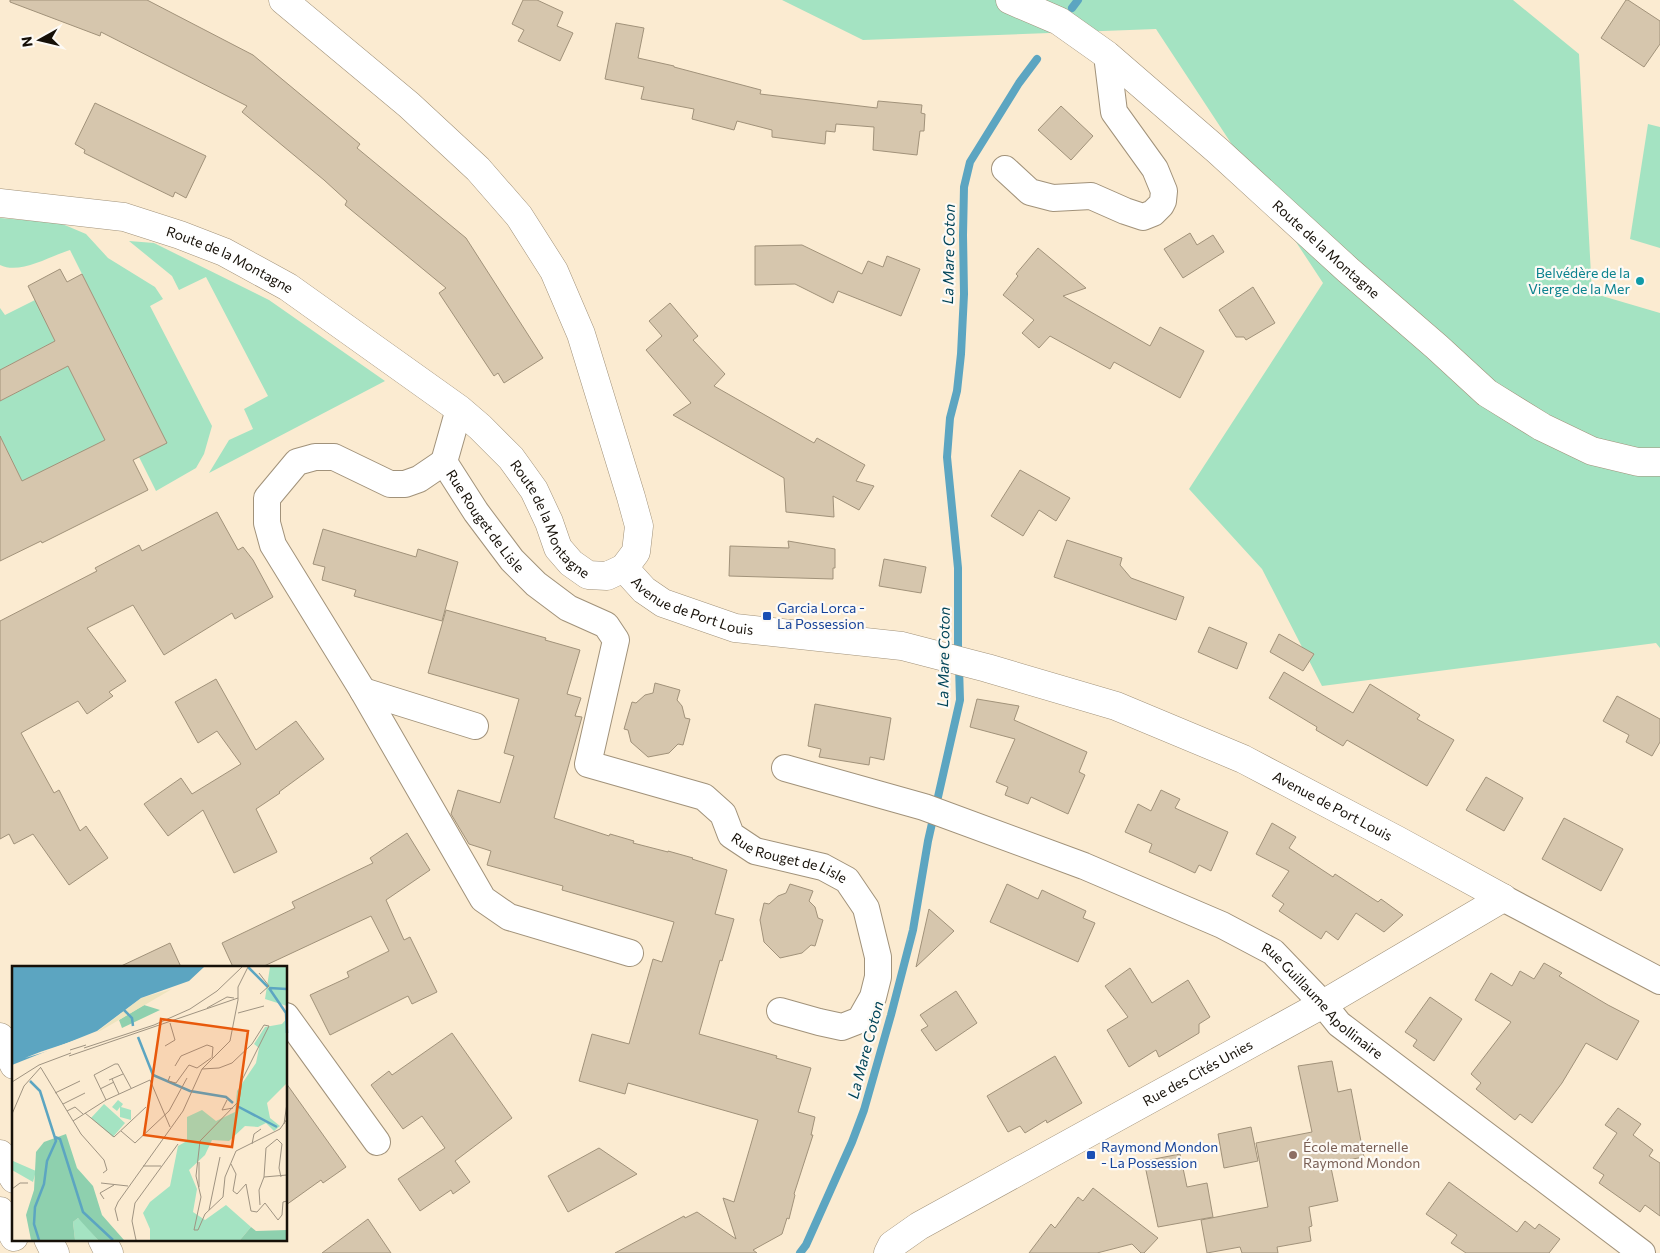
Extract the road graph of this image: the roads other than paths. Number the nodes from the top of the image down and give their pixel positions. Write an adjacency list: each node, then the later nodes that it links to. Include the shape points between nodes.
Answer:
1 (283, 0): 9 (main road, via 409,105 478,169 519,216 554,271 581,334 638,526 636,552)
2 (1010, 0): 3 (main road, Route de la Montagne, via 1059,21)
3 (1107, 55): 4 (street, via 1114,112 1155,169 1164,191 1161,206 1144,217 1091,196 1053,198 1030,192); 8 (main road, Route de la Montagne, via 1487,393 1542,428 1592,451 1638,462)
4 (1006, 169)
5 (0, 203): 6 (main road, Route de la Montagne, via 124,217 224,252 288,287)
6 (459, 410): 7 (street); 9 (main road, Route de la Montagne, via 511,458 534,490 558,548 571,563 588,575 607,576)
7 (444, 462): 10 (street, Rue Rouget de Lisle, via 419,480 390,484 334,457 315,457 298,462 267,498 267,523 273,544); 17 (street, Rue Rouget de Lisle, via 512,560 536,584 568,608 606,625 616,640 588,764 704,797 723,814 731,835 755,851 823,867 847,880 866,908 878,957 878,977 873,997 860,1020 842,1027)
8 (1660, 462)
9 (624, 568): 13 (main road, Avenue de Port Louis, via 644,590 663,603 735,628 902,646 1116,706 1243,759)
10 (363, 691): 11 (street); 14 (street, Rue Rouget de Lisle, via 483,899 509,917)
11 (475, 726)
12 (785, 768): 16 (street, Rue Guillaume Apollinaire, via 924,808 1084,866 1222,925 1273,952)
13 (1504, 898): 15 (street, Avenue de Port Louis); 16 (main road, Rue des Cités Unies)
14 (630, 952)
15 (1660, 981)
16 (1323, 1004): 29 (main road, Rue des Cités Unies, via 919,1226); 33 (street, Rue Guillaume Apollinaire, via 1339,1024)
17 (780, 1011)
18 (288, 1019): 21 (street)
19 (0, 1037): 20 (main road)
20 (12, 1061)
21 (377, 1142)
22 (0, 1154): 23 (main road)
23 (12, 1175)
24 (0, 1211): 25 (main road)
25 (12, 1234)
26 (15, 1240): 30 (main road)
27 (48, 1240): 31 (main road)
28 (102, 1240): 32 (main road)
29 (890, 1249)
30 (22, 1253)
31 (55, 1253)
32 (109, 1253)
33 (1642, 1253)

